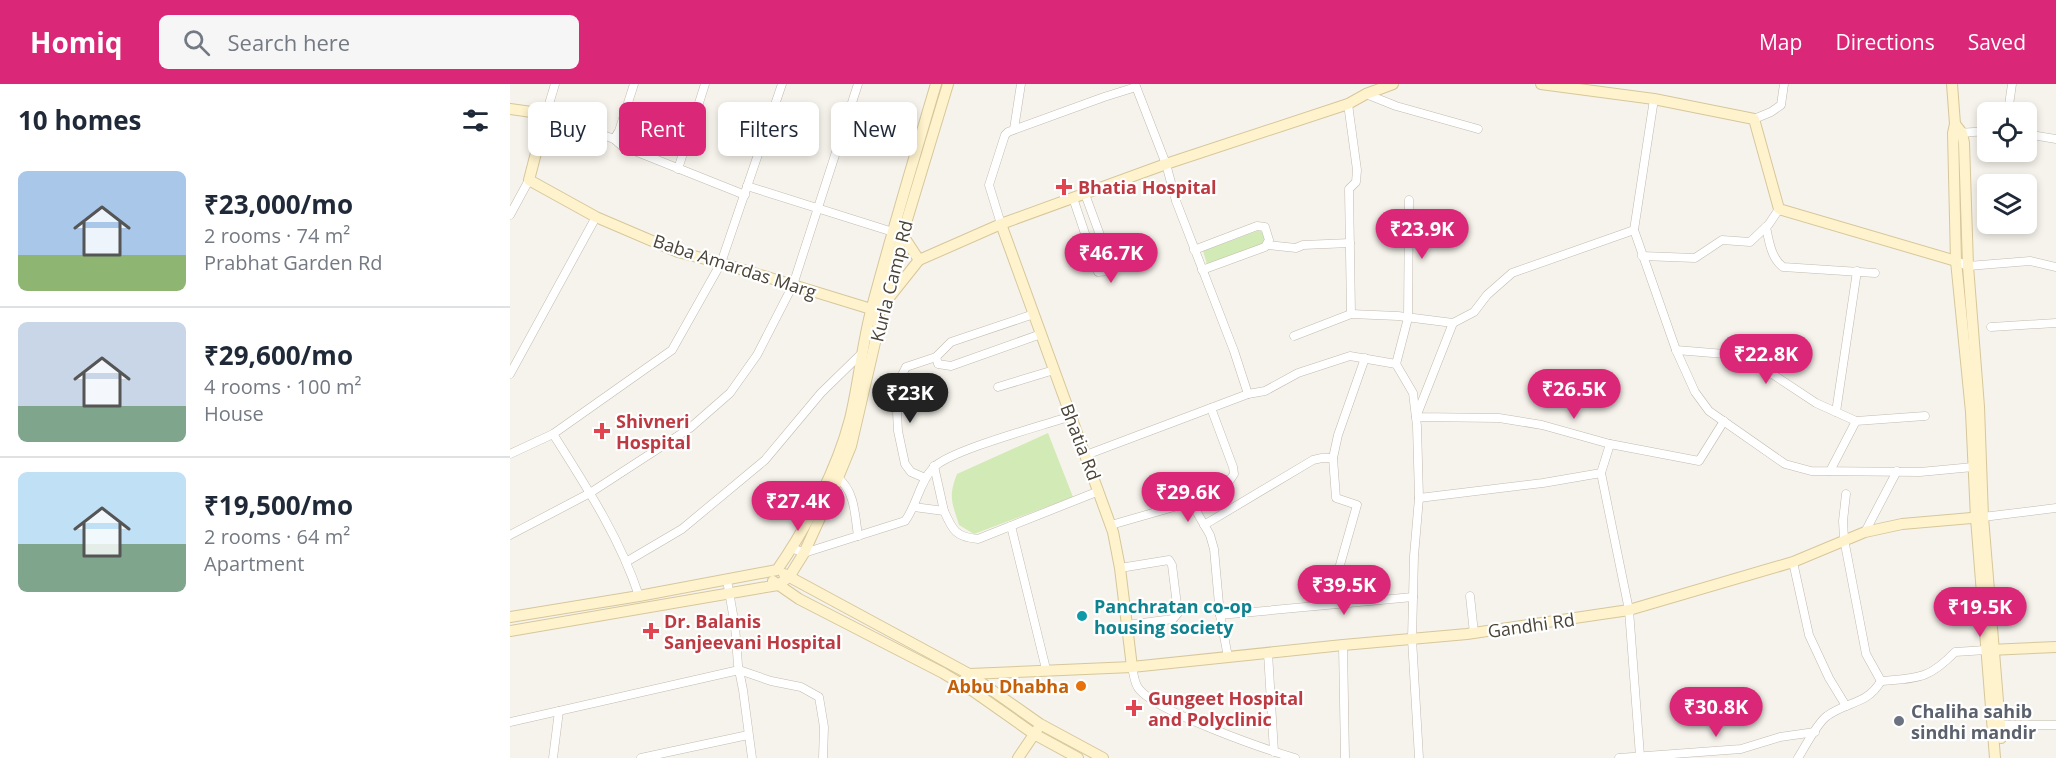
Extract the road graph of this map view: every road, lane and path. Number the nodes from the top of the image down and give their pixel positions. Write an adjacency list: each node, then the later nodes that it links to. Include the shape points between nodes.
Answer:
1 (555, 84): 20 (street)
2 (634, 84): 33 (street)
3 (705, 84): 36 (street)
4 (782, 84): 38 (street)
5 (858, 84): 42 (street)
6 (936, 84): 51 (street, Kurla Camp Rd)
7 (948, 84): 51 (street, Kurla Camp Rd)
8 (1021, 84): 26 (street)
9 (1393, 84): 18 (street)
10 (1541, 84): 16 (street)
11 (1784, 84): 17 (street)
12 (1791, 84): 17 (street)
13 (1952, 84): 28 (street)
14 (2012, 84): 21 (street)
15 (1136, 86): 26 (street); 35 (street)
16 (1605, 89): 19 (street)
17 (1783, 93): 25 (street, via 1781,105)
18 (1365, 94): 22 (street); 27 (street)
19 (1654, 99): 25 (street); 50 (street)
20 (550, 102)
21 (2009, 102)
22 (1348, 104): 35 (street); 52 (street, via 1357,170 1356,182 1349,189)
23 (510, 108): 24 (street)
24 (528, 111)
25 (1754, 119): 43 (street)
26 (1014, 129): 47 (street, via 1005,135 989,185)
27 (1478, 129)
28 (1957, 130): 29 (street); 57 (street); 59 (street)
29 (1977, 131)
30 (2037, 136): 32 (street)
31 (607, 137): 33 (street)
32 (2056, 139)
33 (614, 140): 36 (street)
34 (535, 156): 37 (street)
35 (1166, 164): 39 (street); 54 (street)
36 (678, 169): 38 (street)
37 (529, 180): 44 (street); 45 (street, Baba Amardas Marg)
38 (746, 190): 42 (street); 58 (street)
39 (1085, 194): 40 (street); 46 (street)
40 (1072, 198): 47 (street); 48 (street)
41 (1409, 200): 68 (street)
42 (818, 208): 51 (street); 64 (street)
43 (1779, 209): 49 (street); 57 (street)
44 (510, 215)
45 (596, 217): 58 (street, Baba Amardas Marg, via 678,252); 80 (street)
46 (1094, 219): 48 (street); 48 (street, via 1110,271 1098,272)
47 (1001, 224): 56 (street); 66 (street, Bhatia Rd)
48 (1082, 224)
49 (1766, 227): 55 (street, via 1750,242 1722,240 1695,258); 62 (street, via 1772,253 1783,267)
50 (1634, 230): 55 (street); 69 (street, via 1512,273 1474,312)
51 (898, 233): 56 (street); 65 (street, Kurla Camp Rd)
52 (1350, 243): 53 (street, via 1296,248); 67 (street)
53 (1267, 245): 54 (street, via 1265,227 1260,225); 61 (street)
54 (1194, 250): 61 (street)
55 (1642, 256): 74 (street)
56 (919, 260): 65 (street)
57 (1956, 261): 59 (street); 96 (street)
58 (722, 263): 64 (street, Baba Amardas Marg); 90 (street, via 672,350)
59 (1968, 266): 60 (street, via 2030,261); 110 (street, via 1979,407)
60 (2056, 267)
61 (1202, 270): 82 (street)
62 (1857, 271): 63 (street); 84 (street)
63 (1875, 273)
64 (793, 285): 65 (street, Baba Amardas Marg); 103 (street, via 757,355 730,393 690,428)
65 (876, 309): 75 (street, Kurla Camp Rd); 100 (street, Kurla Camp Rd, via 876,338 860,410)
66 (1034, 314): 72 (street, Bhatia Rd); 76 (street, via 951,342)
67 (1351, 314): 68 (street); 73 (street)
68 (1408, 318): 69 (street); 78 (street)
69 (1453, 323): 87 (street)
70 (2056, 323): 71 (street)
71 (1991, 327)
72 (1041, 334): 76 (street, via 951,366 938,364); 79 (street, Bhatia Rd)
73 (1294, 336)
74 (1676, 350): 84 (street, via 1737,355 1750,360); 88 (street, via 1701,401)
75 (863, 351): 118 (street, Kurla Camp Rd, via 838,453); 120 (street, via 821,393 765,460 682,529)
76 (936, 357): 101 (street, via 906,368 897,412 905,464 911,472)
77 (1365, 358): 78 (street); 82 (street, via 1350,356 1298,373 1265,391); 94 (street)
78 (1396, 364): 87 (street, via 1413,393)
79 (1054, 370): 81 (street); 85 (street, Bhatia Rd)
80 (510, 374)
81 (998, 387)
82 (1248, 394): 83 (street)
83 (1211, 408): 93 (street); 106 (street, via 1234,474)
84 (1836, 412): 89 (street)
85 (1071, 416): 93 (street, Bhatia Rd); 95 (street, via 955,454)
86 (1925, 416): 89 (street)
87 (1416, 417): 91 (street, via 1500,418); 105 (street)
88 (1724, 421): 91 (street, via 1699,461); 97 (street, via 1785,464)
89 (1856, 421): 97 (street)
90 (553, 434): 92 (street); 103 (street)
91 (1610, 444): 99 (street)
92 (510, 454)
93 (1086, 455): 102 (street, Bhatia Rd)
94 (1333, 458): 112 (street, via 1322,458 1296,469); 132 (street, via 1336,498 1357,505 1336,579)
95 (934, 466): 101 (street); 109 (street)
96 (1973, 467): 98 (street); 110 (street)
97 (1830, 471): 98 (street)
98 (1897, 471): 114 (street)
99 (1601, 473): 105 (street); 133 (street)
100 (838, 478): 116 (street, via 851,495); 119 (street, Kurla Camp Rd)
101 (925, 478): 107 (street)
102 (1099, 491): 111 (street, Bhatia Rd); 113 (street)
103 (590, 493): 115 (street); 120 (street)
104 (1846, 494): 117 (street)
105 (1419, 498): 131 (street)
106 (1191, 502): 111 (street); 112 (street)
107 (914, 507): 109 (street); 116 (street, via 905,521)
108 (2056, 508): 110 (street)
109 (944, 512): 113 (street, via 953,531 965,538 978,539)
110 (1979, 517): 114 (street, Gandhi Rd, via 1902,524); 142 (street)
111 (1111, 525): 122 (street, Bhatia Rd)
112 (1204, 525): 134 (street, via 1214,549)
113 (1011, 526): 147 (street)
114 (1865, 532): 117 (street, Gandhi Rd)
115 (510, 535)
116 (858, 536): 119 (street)
117 (1844, 538): 121 (street, Gandhi Rd); 149 (street, via 1866,654)
118 (792, 548): 119 (street); 123 (street, Kurla Camp Rd)
119 (804, 553): 125 (street, Kurla Camp Rd)
120 (626, 562): 129 (street)
121 (1793, 562): 133 (street, Gandhi Rd); 151 (street, via 1809,635 1828,678)
122 (1120, 567): 136 (street, Bhatia Rd); 136 (street, via 1169,560 1177,601 1178,613 1173,619)
123 (777, 570): 124 (street); 125 (street)
124 (764, 572): 126 (street); 127 (street)
125 (789, 577): 127 (street, Kurla Camp Rd); 148 (street)
126 (727, 580): 128 (street); 129 (street)
127 (778, 585): 128 (street, Kurla Camp Rd); 150 (street)
128 (729, 593): 137 (street, Kurla Camp Rd); 146 (street)
129 (639, 596): 135 (street)
130 (1470, 596): 138 (street)
131 (1413, 597): 132 (street); 139 (street)
132 (1335, 603): 134 (street)
133 (1629, 610): 138 (street, Gandhi Rd); 162 (street)
134 (1220, 615): 144 (street)
135 (510, 617)
136 (1127, 625): 145 (street, Bhatia Rd)
137 (510, 631)
138 (1474, 633): 139 (street, Gandhi Rd)
139 (1412, 639): 140 (street, Gandhi Rd); 172 (street)
140 (1343, 645): 143 (street, Gandhi Rd); 171 (street)
141 (2056, 647): 142 (street)
142 (1991, 650): 149 (street, via 1955,652 1939,669 1919,677); 155 (street)
143 (1268, 653): 144 (street, Gandhi Rd); 160 (street)
144 (1228, 657): 145 (street, Gandhi Rd)
145 (1132, 668): 147 (street, Gandhi Rd); 160 (street, via 1140,690 1154,700 1187,718)
146 (739, 669): 152 (street); 159 (street); 166 (street, via 801,687 819,697 824,727)
147 (1046, 669): 148 (street, Gandhi Rd)
148 (969, 674): 150 (street); 154 (street)
149 (1881, 681): 151 (street, via 1868,698)
150 (961, 684): 158 (street)
151 (1846, 706): 157 (street, via 1826,717)
152 (559, 711): 153 (street); 163 (street)
153 (510, 722)
154 (1040, 724): 158 (street); 169 (street)
155 (1997, 725): 156 (street); 175 (street); 176 (street)
156 (2056, 725)
157 (1815, 732): 161 (street); 174 (street)
158 (1034, 734): 167 (street); 168 (street)
159 (748, 735): 164 (street); 165 (street)
160 (1274, 752): 170 (street)
161 (1707, 755): 162 (street)
162 (1640, 756): 173 (street)
163 (552, 758)
164 (641, 758)
165 (752, 758)
166 (823, 758)
167 (1018, 758)
168 (1078, 758)
169 (1102, 758)
170 (1295, 758)
171 (1345, 758)
172 (1419, 758)
173 (1619, 758)
174 (1798, 758)
175 (1995, 758)
176 (2001, 758)

